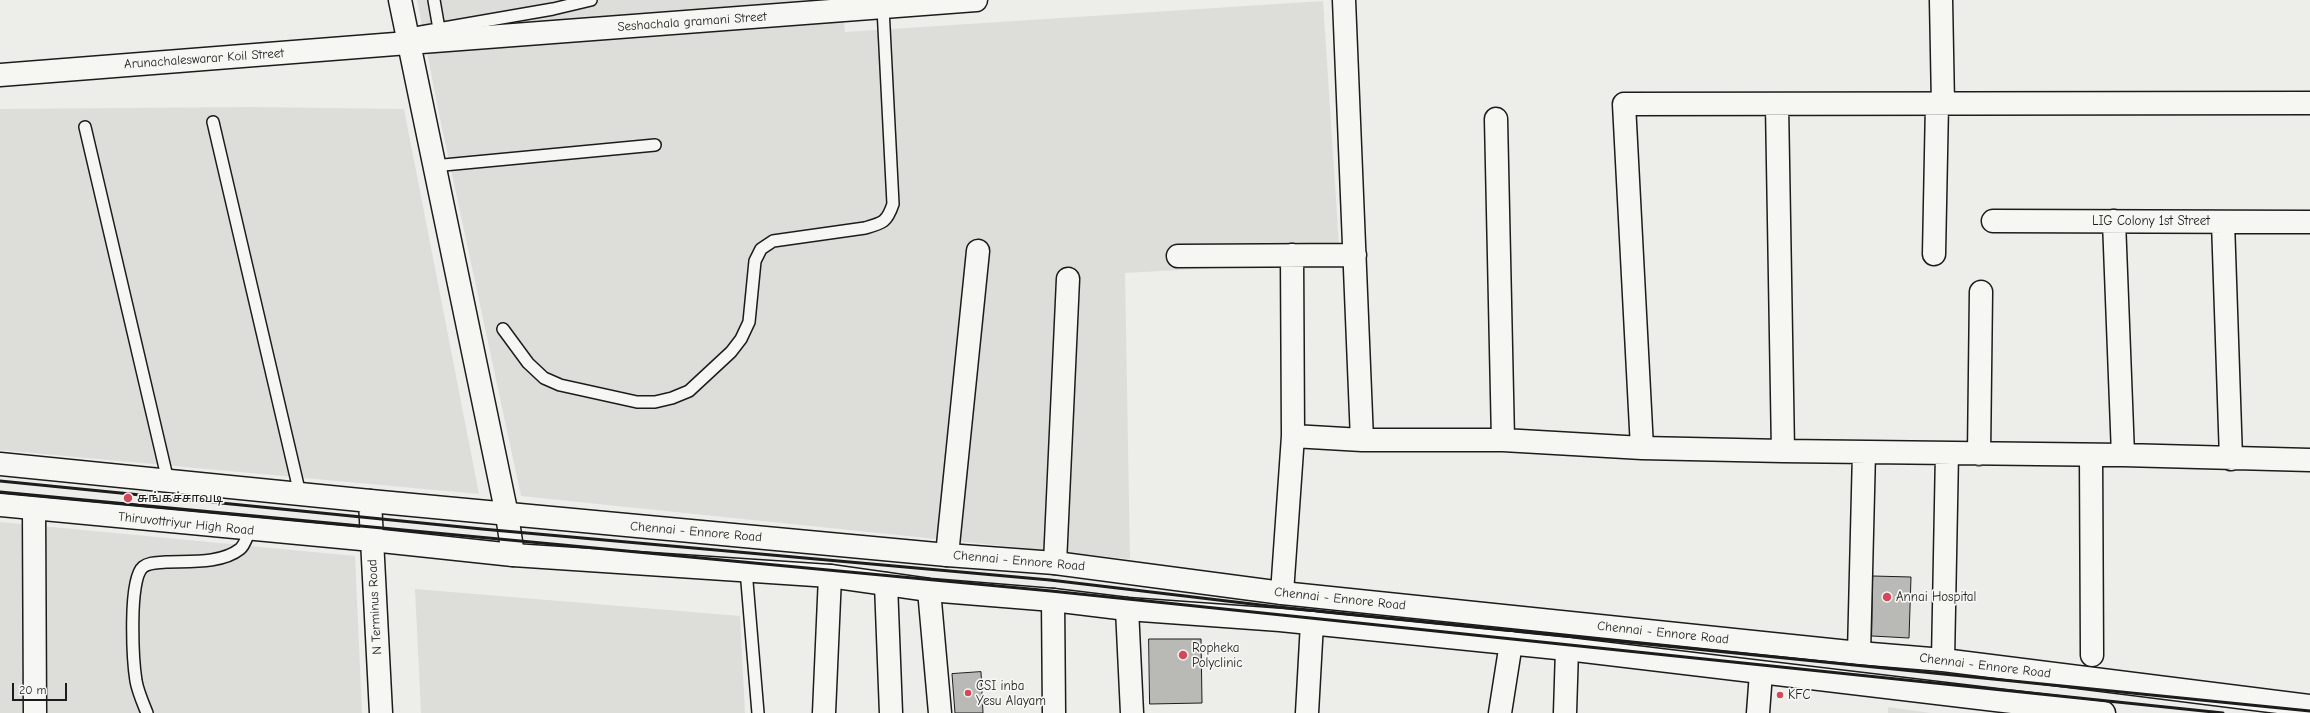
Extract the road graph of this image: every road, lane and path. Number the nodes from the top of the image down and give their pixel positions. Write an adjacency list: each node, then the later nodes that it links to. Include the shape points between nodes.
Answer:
1 (400, 0): 11 (street)
2 (434, 0): 10 (lane)
3 (591, 0): 8 (lane)
4 (976, 0): 7 (street, Seshachala gramani Street)
5 (1344, 0): 28 (street)
6 (1941, 0): 15 (street)
7 (904, 3): 9 (street, Seshachala gramani Street)
8 (552, 4): 10 (lane)
9 (883, 8): 11 (street, Seshachala gramani Street); 32 (lane, via 893,204 889,218 880,224 865,228 773,241 761,249 755,261 749,322 741,339 731,352 689,391 655,402 637,402 560,385 544,378 528,363)
10 (439, 29): 11 (lane)
11 (408, 39): 12 (street, Arunachaleswarar Koil Street); 20 (street)
12 (0, 75)
13 (2310, 103): 15 (street)
14 (1777, 104): 15 (street); 36 (street, via 1624,104); 37 (street)
15 (1940, 104): 26 (street)
16 (1496, 119): 35 (street)
17 (213, 122): 47 (lane)
18 (85, 127): 46 (lane)
19 (655, 145): 20 (lane)
20 (434, 166): 51 (street)
21 (1993, 221): 22 (street, LIG Colony 1st Street)
22 (2114, 221): 23 (street, LIG Colony 1st Street); 42 (street)
23 (2223, 222): 24 (street, LIG Colony 1st Street); 43 (street)
24 (2310, 222)
25 (978, 251): 55 (street)
26 (1934, 254)
27 (1292, 255): 28 (street); 29 (street); 33 (street)
28 (1355, 255): 34 (street)
29 (1178, 256)
30 (1068, 279): 56 (street)
31 (1980, 292): 40 (street)
32 (503, 329)
33 (1294, 436): 34 (street); 61 (street)
34 (1362, 440): 35 (street)
35 (1503, 440): 36 (street)
36 (1642, 448): 37 (street)
37 (1782, 451): 38 (street)
38 (1864, 452): 39 (street); 67 (street)
39 (1947, 453): 40 (street); 69 (street)
40 (1979, 454): 41 (street)
41 (2091, 455): 42 (street); 68 (street)
42 (2123, 455): 43 (street)
43 (2231, 459): 44 (street)
44 (2310, 460)
45 (0, 464): 46 (street)
46 (168, 481): 47 (street)
47 (300, 494): 48 (street)
48 (370, 501): 51 (street, Chennai - Ennore Road); 53 (street, N Terminus Road)
49 (0, 505): 50 (street, Thiruvottriyur High Road)
50 (34, 509): 52 (street, Thiruvottriyur High Road); 72 (street)
51 (507, 515): 54 (street); 55 (street, Chennai - Ennore Road)
52 (250, 530): 53 (street, Thiruvottriyur High Road); 73 (lane, via 241,548 225,556 205,560 152,563 142,568 138,574 134,586 133,654 137,682)
53 (372, 540): 54 (street, Chennai - Ennore Road); 74 (street, N Terminus Road)
54 (513, 555): 57 (street, Chennai - Ennore Road)
55 (947, 555): 56 (street, Chennai - Ennore Road)
56 (1055, 563): 61 (street, Chennai - Ennore Road)
57 (746, 570): 58 (street, Chennai - Ennore Road); 75 (lane)
58 (830, 576): 59 (street, Chennai - Ennore Road); 76 (street)
59 (886, 584): 60 (street, Chennai - Ennore Road); 77 (street)
60 (929, 590): 62 (street, Chennai - Ennore Road); 78 (street)
61 (1282, 593): 67 (street, Chennai - Ennore Road)
62 (1053, 600): 63 (street, Chennai - Ennore Road); 79 (street)
63 (1127, 609): 64 (street, Chennai - Ennore Road); 80 (street)
64 (1312, 623): 65 (street, Chennai - Ennore Road); 81 (street)
65 (1511, 643): 66 (street, Chennai - Ennore Road); 82 (street)
66 (1568, 649): 70 (street, Chennai - Ennore Road); 83 (street)
67 (1859, 653): 69 (street, Chennai - Ennore Road)
68 (2092, 654)
69 (1943, 660): 71 (street, Chennai - Ennore Road)
70 (1761, 673): 84 (street); 85 (street, Chennai - Ennore Road)
71 (2310, 706)
72 (35, 713)
73 (147, 713)
74 (381, 713)
75 (758, 713)
76 (824, 713)
77 (891, 713)
78 (940, 713)
79 (1054, 713)
80 (1132, 713)
81 (1307, 713)
82 (1500, 713)
83 (1565, 713)
84 (1758, 713)
85 (2098, 713)

